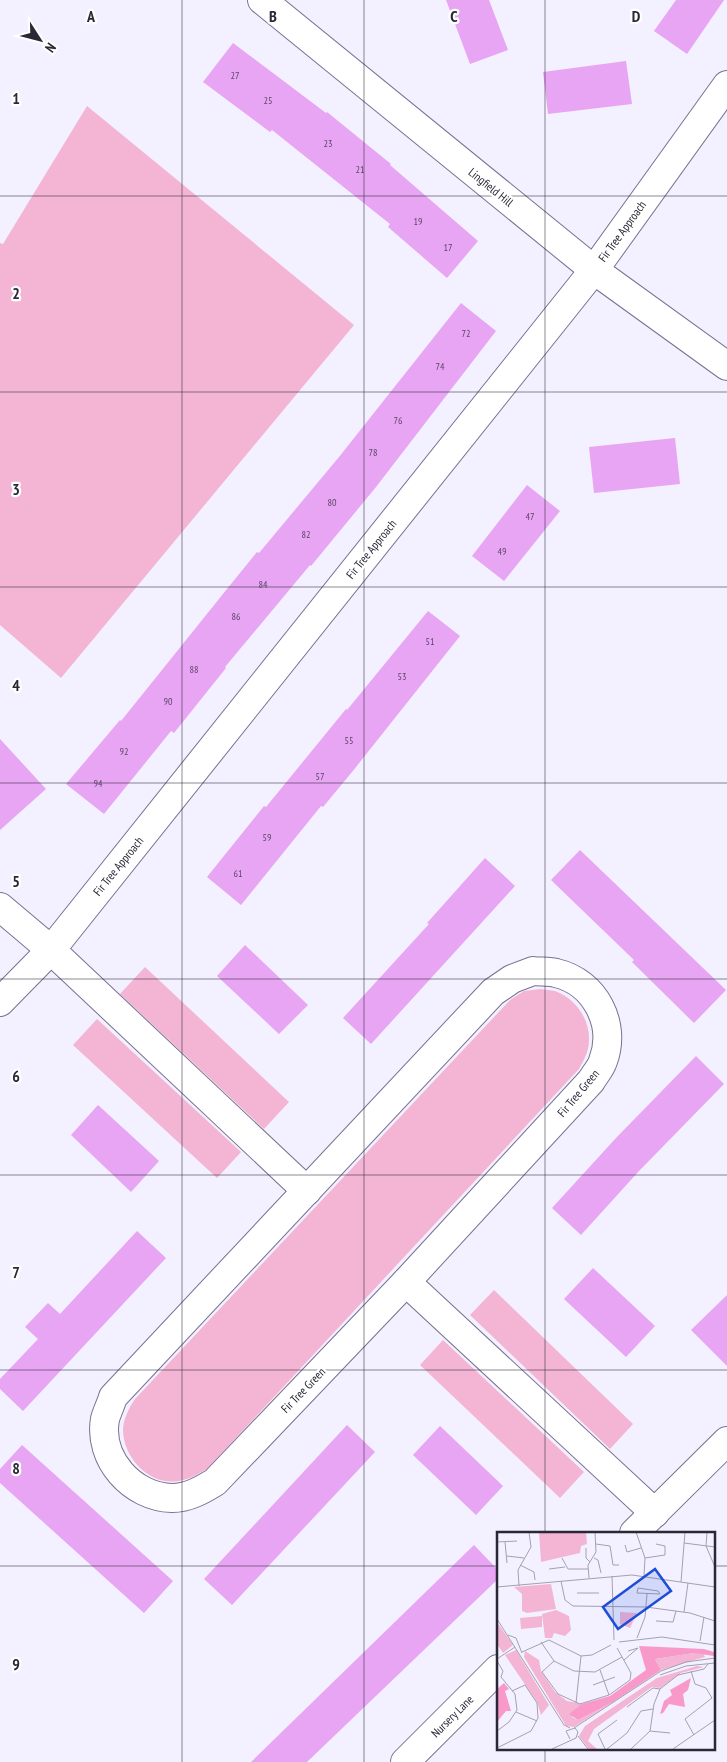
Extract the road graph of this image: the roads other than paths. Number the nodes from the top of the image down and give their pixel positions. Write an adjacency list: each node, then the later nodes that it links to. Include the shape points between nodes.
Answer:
1 (262, 0): 3 (street, Lingfield Hill)
2 (727, 85): 3 (street, Fir Tree Approach)
3 (594, 270): 4 (street, Lingfield Hill); 6 (street, Fir Tree Approach)
4 (727, 366)
5 (0, 907): 6 (street)
6 (51, 950): 7 (street, Fir Tree Approach); 8 (street)
7 (0, 1002)
8 (307, 1191): 9 (street, Fir Tree Green, via 113,1397 105,1419 106,1442 114,1464 129,1482 149,1494 172,1498 195,1494 215,1482); 9 (street, Fir Tree Green, via 493,992 512,979 533,971 556,972 577,981 594,996 605,1017 608,1039 603,1061 591,1081)
9 (406, 1282): 11 (street)
10 (727, 1441): 11 (street)
11 (655, 1513): 12 (street)
12 (635, 1532)
13 (497, 1670): 14 (street, Nursery Lane)
14 (405, 1762)

